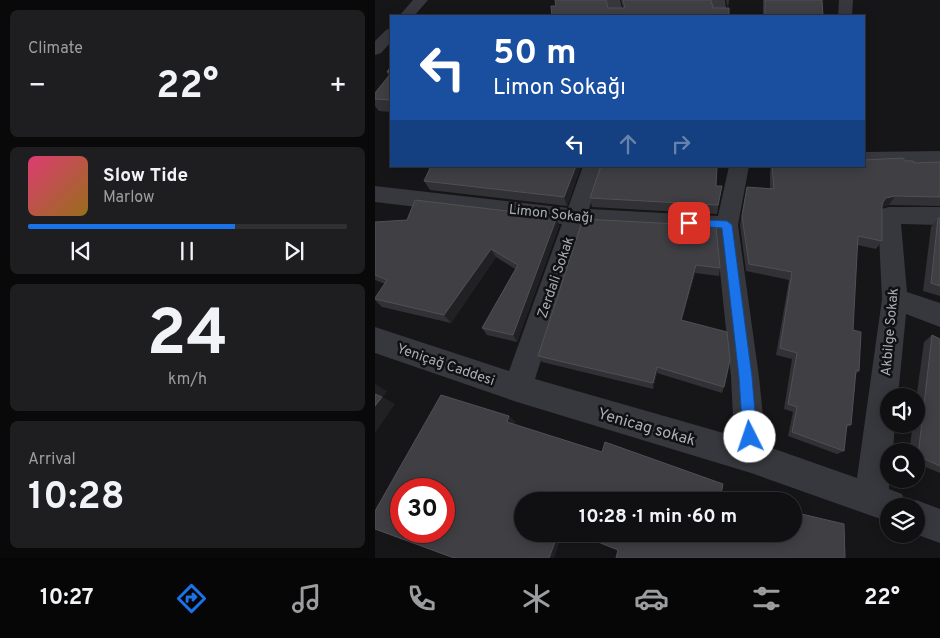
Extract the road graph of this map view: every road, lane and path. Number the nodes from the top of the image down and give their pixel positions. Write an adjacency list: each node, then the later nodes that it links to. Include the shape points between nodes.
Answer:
1 (421, 0): 5 (street)
2 (613, 0): 6 (street)
3 (718, 0): 7 (street)
4 (846, 0): 8 (street)
5 (407, 15)
6 (617, 15)
7 (720, 15)
8 (845, 15)
9 (389, 27): 10 (street); 11 (street)
10 (375, 37)
11 (375, 50)
12 (940, 158): 13 (street)
13 (865, 159)
14 (593, 167): 17 (street, Zerdali Sokak)
15 (739, 167): 19 (street)
16 (375, 194): 17 (street, Limon Sokağı)
17 (576, 216): 19 (street, Limon Sokağı); 23 (street, Zerdali Sokak)
18 (940, 216): 20 (street, Akbilge Sokak, via 889,215)
19 (727, 225): 24 (street)
20 (895, 298): 21 (street); 25 (street, Akbilge Sokak)
21 (940, 315)
22 (375, 340): 23 (street, Yeniçağ Caddesi)
23 (517, 388): 24 (street, Yenicag sokak)
24 (751, 457): 26 (street, Yenicag sokak)
25 (881, 498)
26 (880, 502)
27 (925, 520): 28 (street)
28 (940, 526)

